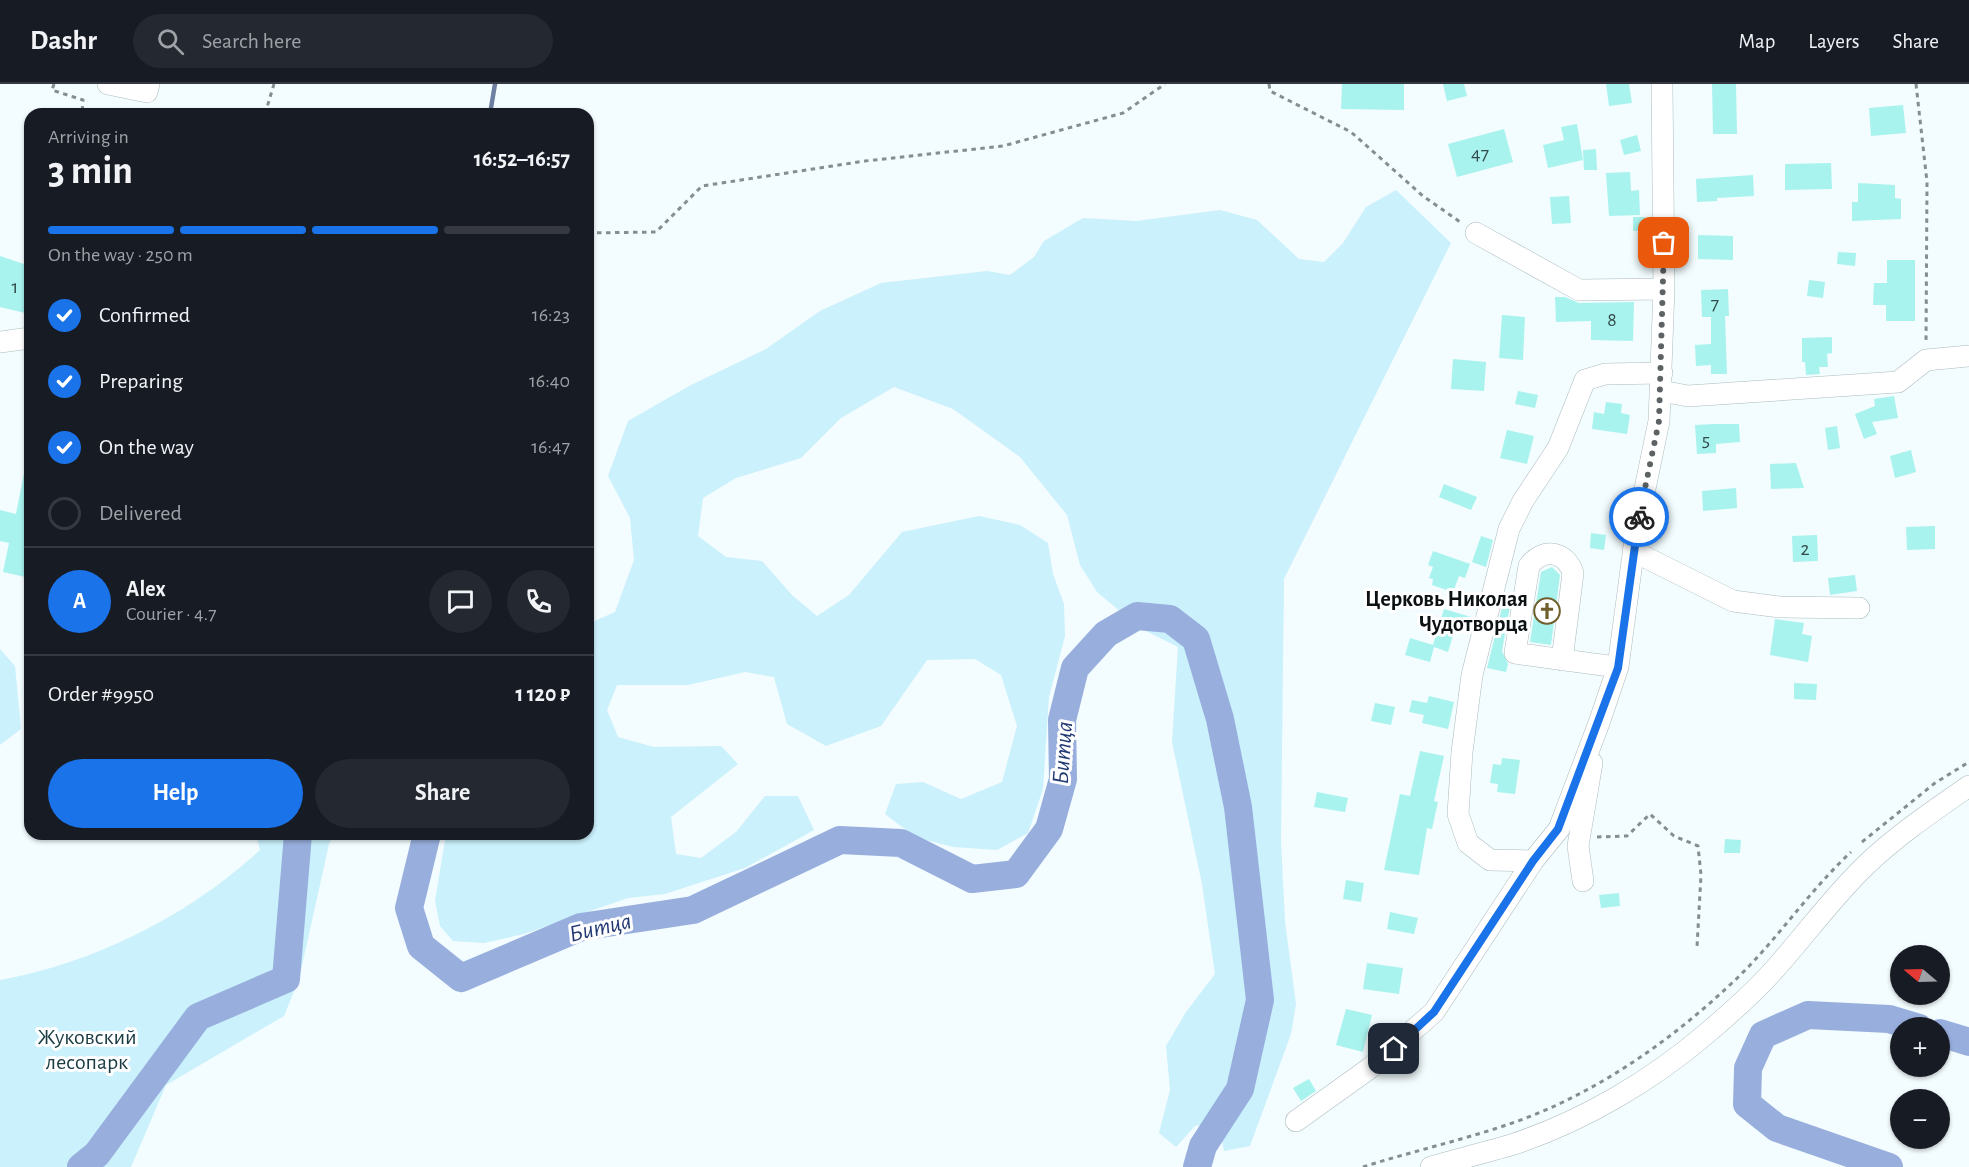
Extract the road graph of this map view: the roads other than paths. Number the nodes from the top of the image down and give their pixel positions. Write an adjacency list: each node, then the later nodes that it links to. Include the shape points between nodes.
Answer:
1 (108, 84): 2 (street, via 147,92)
2 (149, 84)
3 (1662, 84): 5 (street)
4 (1476, 233): 5 (street, via 1579,290)
5 (1664, 289): 9 (street)
6 (24, 339): 7 (street)
7 (0, 342)
8 (1969, 356): 9 (street, via 1926,360 1898,382 1688,396)
9 (1661, 382): 10 (street, via 1659,421); 16 (street, via 1605,374 1585,380 1558,448 1509,529 1472,675 1458,814 1468,843 1490,860)
10 (1633, 551): 11 (street, via 1733,601 1780,607); 13 (street)
11 (1859, 608)
12 (1562, 660): 12 (street, via 1515,653 1529,566 1546,553 1561,555 1574,573); 13 (street)
13 (1618, 668): 14 (street)
14 (1599, 723): 16 (street, via 1558,829); 17 (street, via 1578,846)
15 (1969, 786): 19 (street, via 1866,865 1780,964 1707,1034 1669,1063 1569,1121 1515,1143)
16 (1533, 861): 18 (street, via 1434,1012 1370,1068)
17 (1583, 881)
18 (1296, 1121)
19 (1431, 1167)

